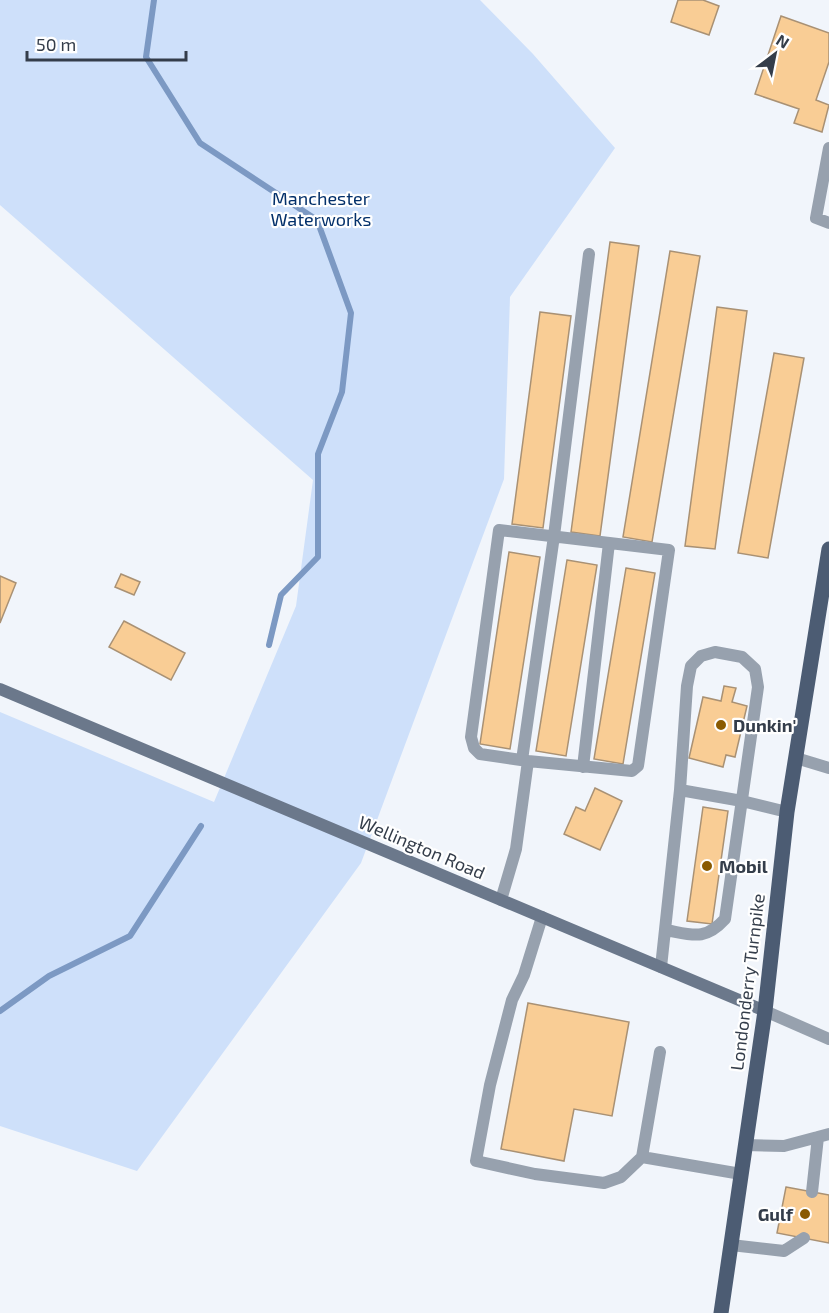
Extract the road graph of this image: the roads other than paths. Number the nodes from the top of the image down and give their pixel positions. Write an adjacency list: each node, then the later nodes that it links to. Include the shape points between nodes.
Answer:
1 (829, 148): 2 (street, via 816,218)
2 (829, 223)
3 (589, 254): 4 (street)
4 (554, 536): 5 (street); 9 (street); 9 (street, via 499,530 471,737 480,754)
5 (609, 543): 10 (street); 10 (street, via 669,550 638,766 632,771)
6 (829, 549): 8 (main road, Londonderry Turnpike)
7 (0, 689): 15 (main road, Wellington Road)
8 (796, 758): 11 (street); 14 (main road, Londonderry Turnpike)
9 (525, 760): 10 (street); 15 (street, via 516,849)
10 (583, 767)
11 (829, 768)
12 (680, 790): 13 (street); 13 (street, via 691,666 701,656 715,652 742,657 755,669 758,687); 17 (street)
13 (742, 801): 14 (street); 17 (street, via 725,919 713,932 693,935)
14 (787, 813): 19 (main road, Londonderry Turnpike)
15 (501, 900): 16 (main road, Wellington Road)
16 (542, 917): 18 (main road, Wellington Road); 24 (street, via 512,1000 490,1084 476,1161 604,1183 621,1177)
17 (666, 930): 18 (street)
18 (661, 967): 19 (main road, Wellington Road)
19 (765, 1011): 20 (street, Wellington Road); 23 (main road, Londonderry Turnpike)
20 (829, 1039)
21 (660, 1052): 24 (street)
22 (824, 1135): 23 (street, via 784,1146); 26 (street)
23 (745, 1145): 25 (main road, Londonderry Turnpike)
24 (642, 1157): 25 (street)
25 (741, 1174): 28 (main road, Londonderry Turnpike)
26 (812, 1192)
27 (804, 1238): 28 (street, via 784,1251)
28 (731, 1245): 29 (main road, Londonderry Turnpike)
29 (721, 1313)

